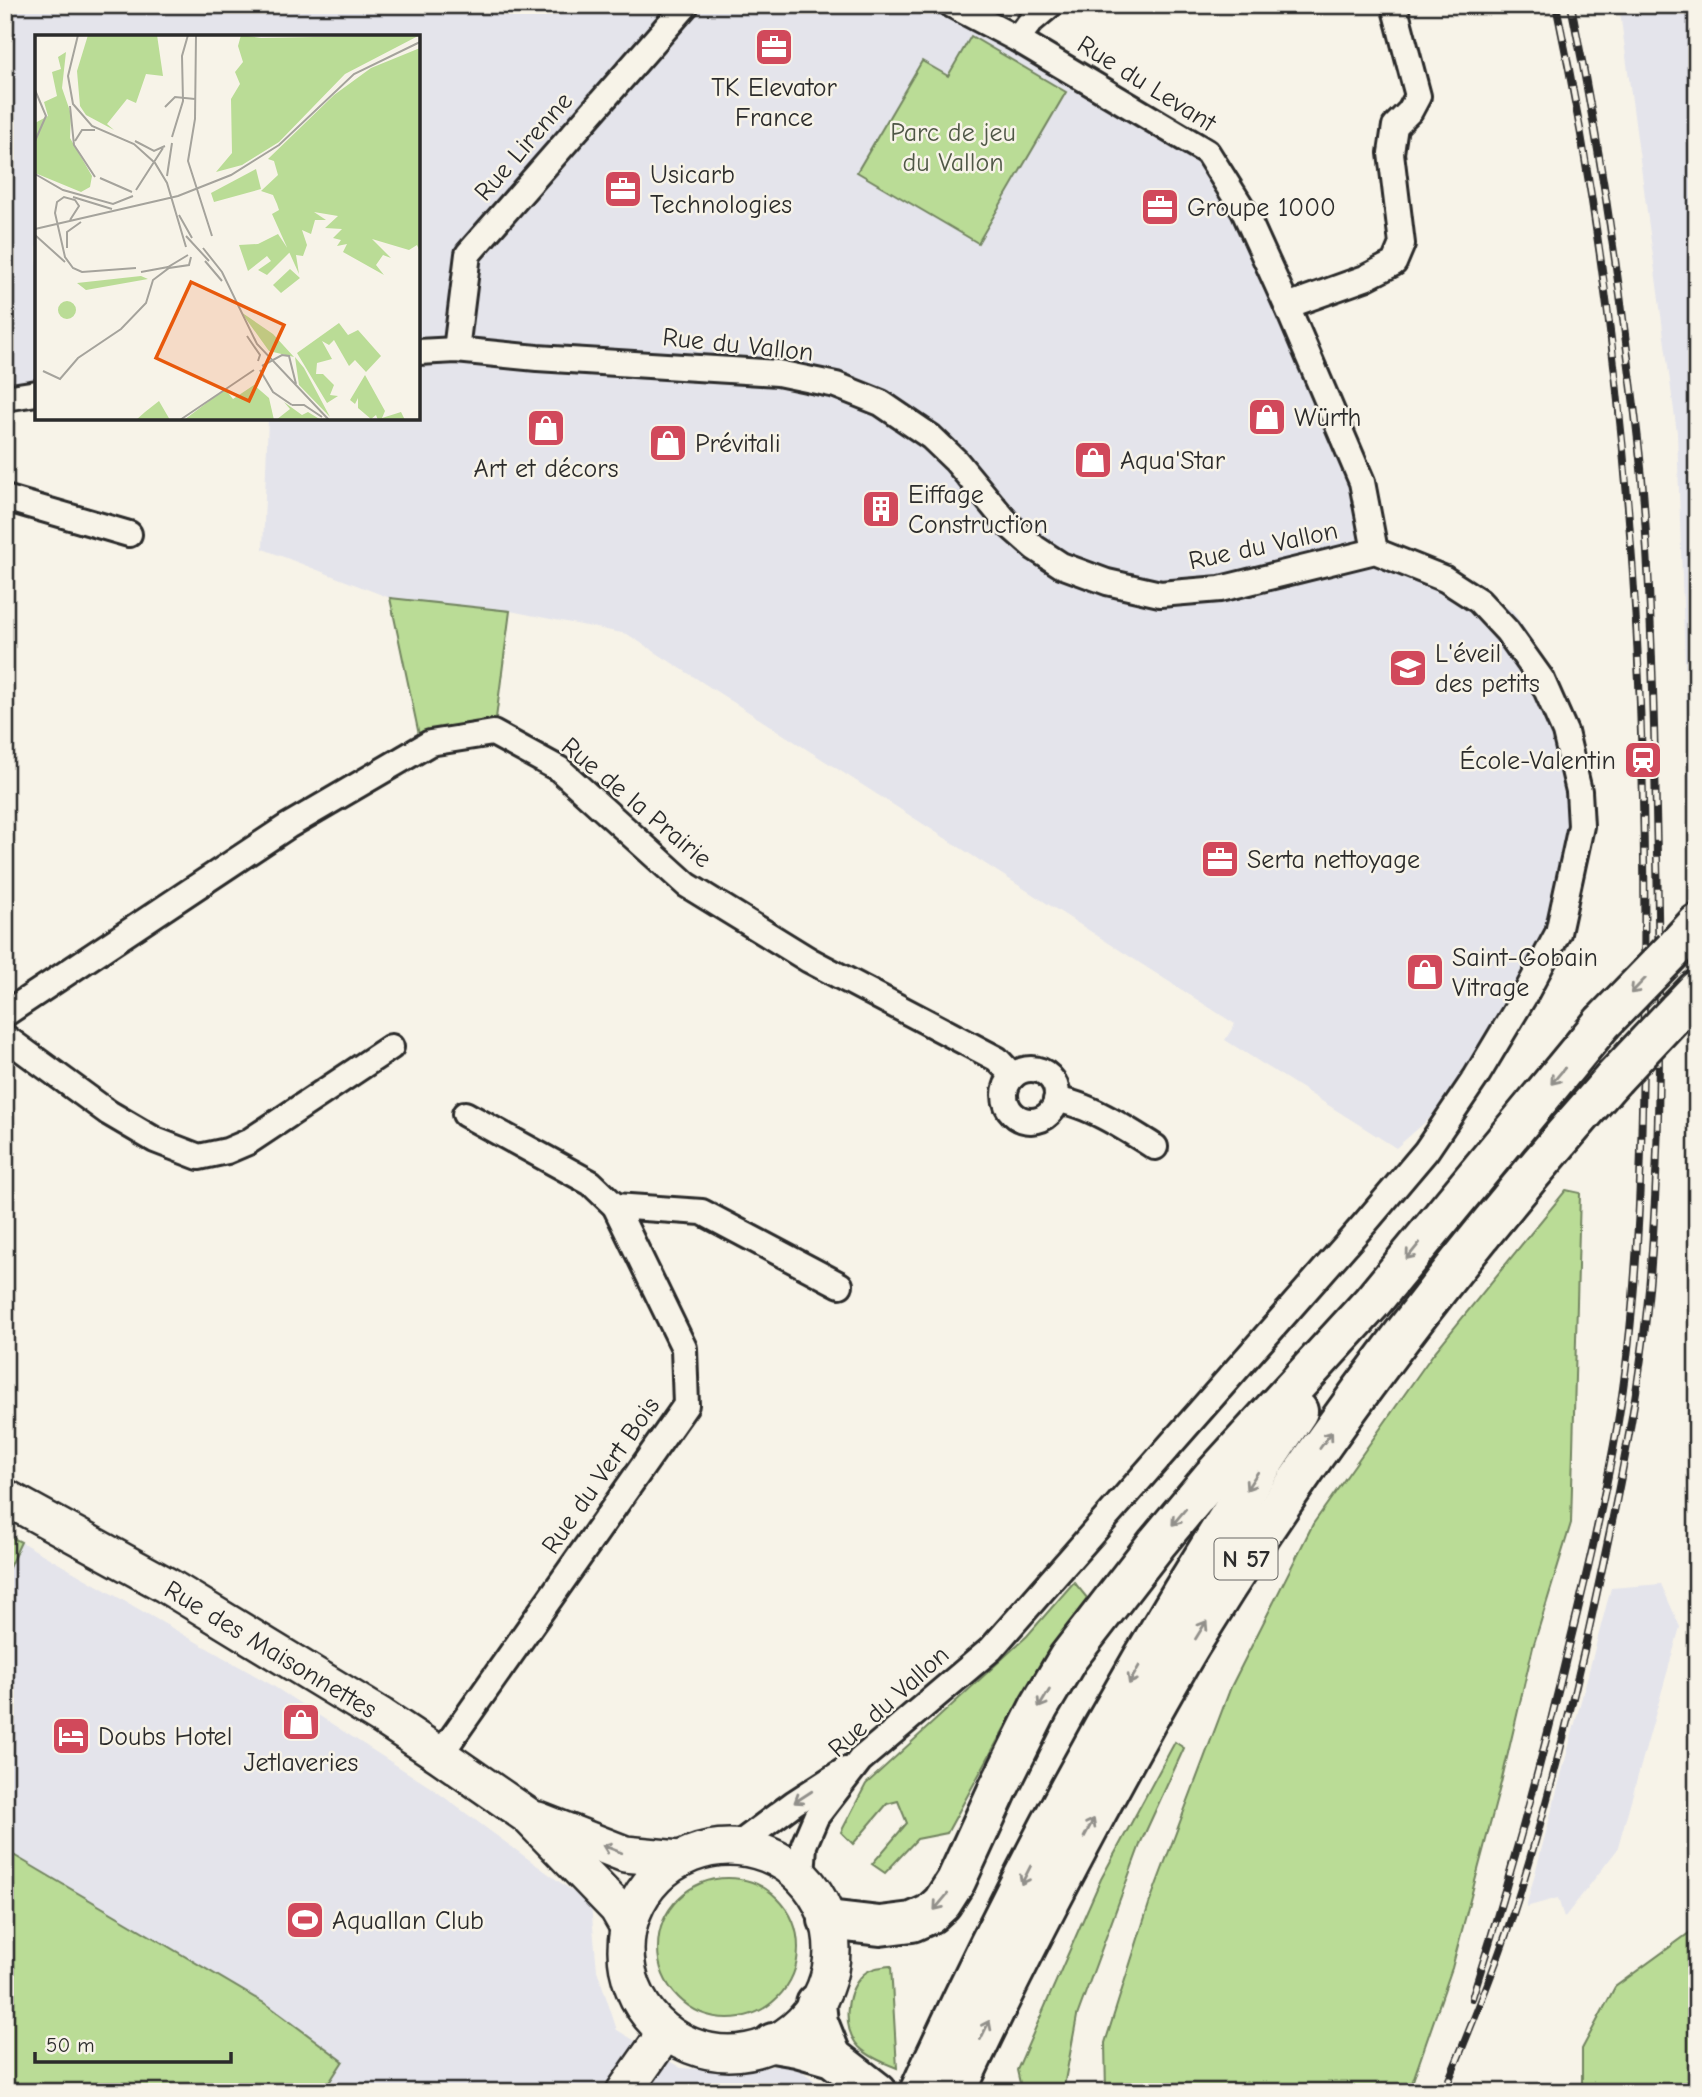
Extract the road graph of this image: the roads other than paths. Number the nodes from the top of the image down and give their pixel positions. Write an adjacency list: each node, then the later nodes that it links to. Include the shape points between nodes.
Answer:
1 (686, 5): 7 (street, Rue Lirenne, via 468,254)
2 (951, 5): 5 (street, Rue du Levant)
3 (1050, 5): 5 (street)
4 (1394, 5): 6 (street, via 1418,96 1395,126 1391,153 1402,244 1394,263)
5 (1017, 39): 6 (street, Rue du Levant, via 1207,152 1244,211)
6 (1287, 306): 13 (street, Rue du Levant, via 1362,482)
7 (456, 350): 8 (street, Rue du Vallon); 13 (street, Rue du Vallon, via 778,373 836,385 881,402 931,437 1009,525 1061,565 1160,594 1220,589)
8 (420, 352)
9 (35, 393): 10 (street)
10 (5, 398)
11 (5, 498): 12 (street)
12 (129, 534)
13 (1374, 551): 28 (street, Rue du Vallon, via 1445,579 1479,601 1542,680 1565,732 1579,791 1581,826 1558,933 1476,1077 1426,1151 991,1649)
14 (1685, 937): 25 (highway, N 57, one-way to 25, bridge, via 1602,1023)
15 (1687, 1000): 42 (highway, N 57, one-way to 15, bridge, via 1025,1949 1128,1755 1258,1540 1325,1443 1503,1209)
16 (5, 1014): 19 (street, Rue de la Prairie, via 288,826 430,743 493,733 559,769 687,885 809,960 997,1059)
17 (5, 1037): 18 (street, via 110,1113 155,1140 199,1157 248,1142)
18 (391, 1047)
19 (1013, 1076): 20 (street, via 1028,1070 1044,1073 1054,1085); 20 (street, via 1005,1098 1018,1118 1041,1119)
20 (1056, 1100): 22 (street, via 1070,1102)
21 (465, 1114): 23 (street, Rue du Vert Bois, via 591,1183)
22 (1155, 1147)
23 (615, 1206): 24 (street, via 702,1213); 27 (street, Rue du Vert Bois, via 684,1348 686,1405)
24 (840, 1285)
25 (1372, 1302): 33 (highway, one-way to 33, via 1213,1476 1068,1658 1039,1707 943,1903 912,1922 880,1926); 41 (highway, N 57, one-way to 41, via 1171,1608 1041,1845)
26 (5, 1497): 27 (main road, Rue des Maisonnettes, via 166,1585)
27 (440, 1755): 29 (main road, Rue des Maisonnettes)
28 (860, 1760): 30 (street, one-way to 30); 32 (street, Rue du Vallon, via 816,1817 804,1845)
29 (528, 1816): 31 (main road, Rue des Maisonnettes, one-way to 29, via 625,1854); 34 (main road, Rue des Maisonnettes, via 617,1908)
30 (734, 1847): 31 (main road, via 706,1849); 32 (main road, via 771,1856)
31 (679, 1859): 34 (main road, via 646,1888)
32 (802, 1877): 33 (main road)
33 (828, 1920): 35 (main road, via 831,1964)
34 (628, 1927): 36 (main road, via 629,1974 637,1996)
35 (816, 2004): 37 (main road, via 797,2027); 38 (highway)
36 (666, 2032): 37 (main road, via 691,2046 718,2052 747,2052); 39 (main road)
37 (773, 2043): 38 (highway)
38 (832, 2057): 40 (highway)
39 (624, 2092)
40 (877, 2092)
41 (919, 2092)
42 (956, 2092)

